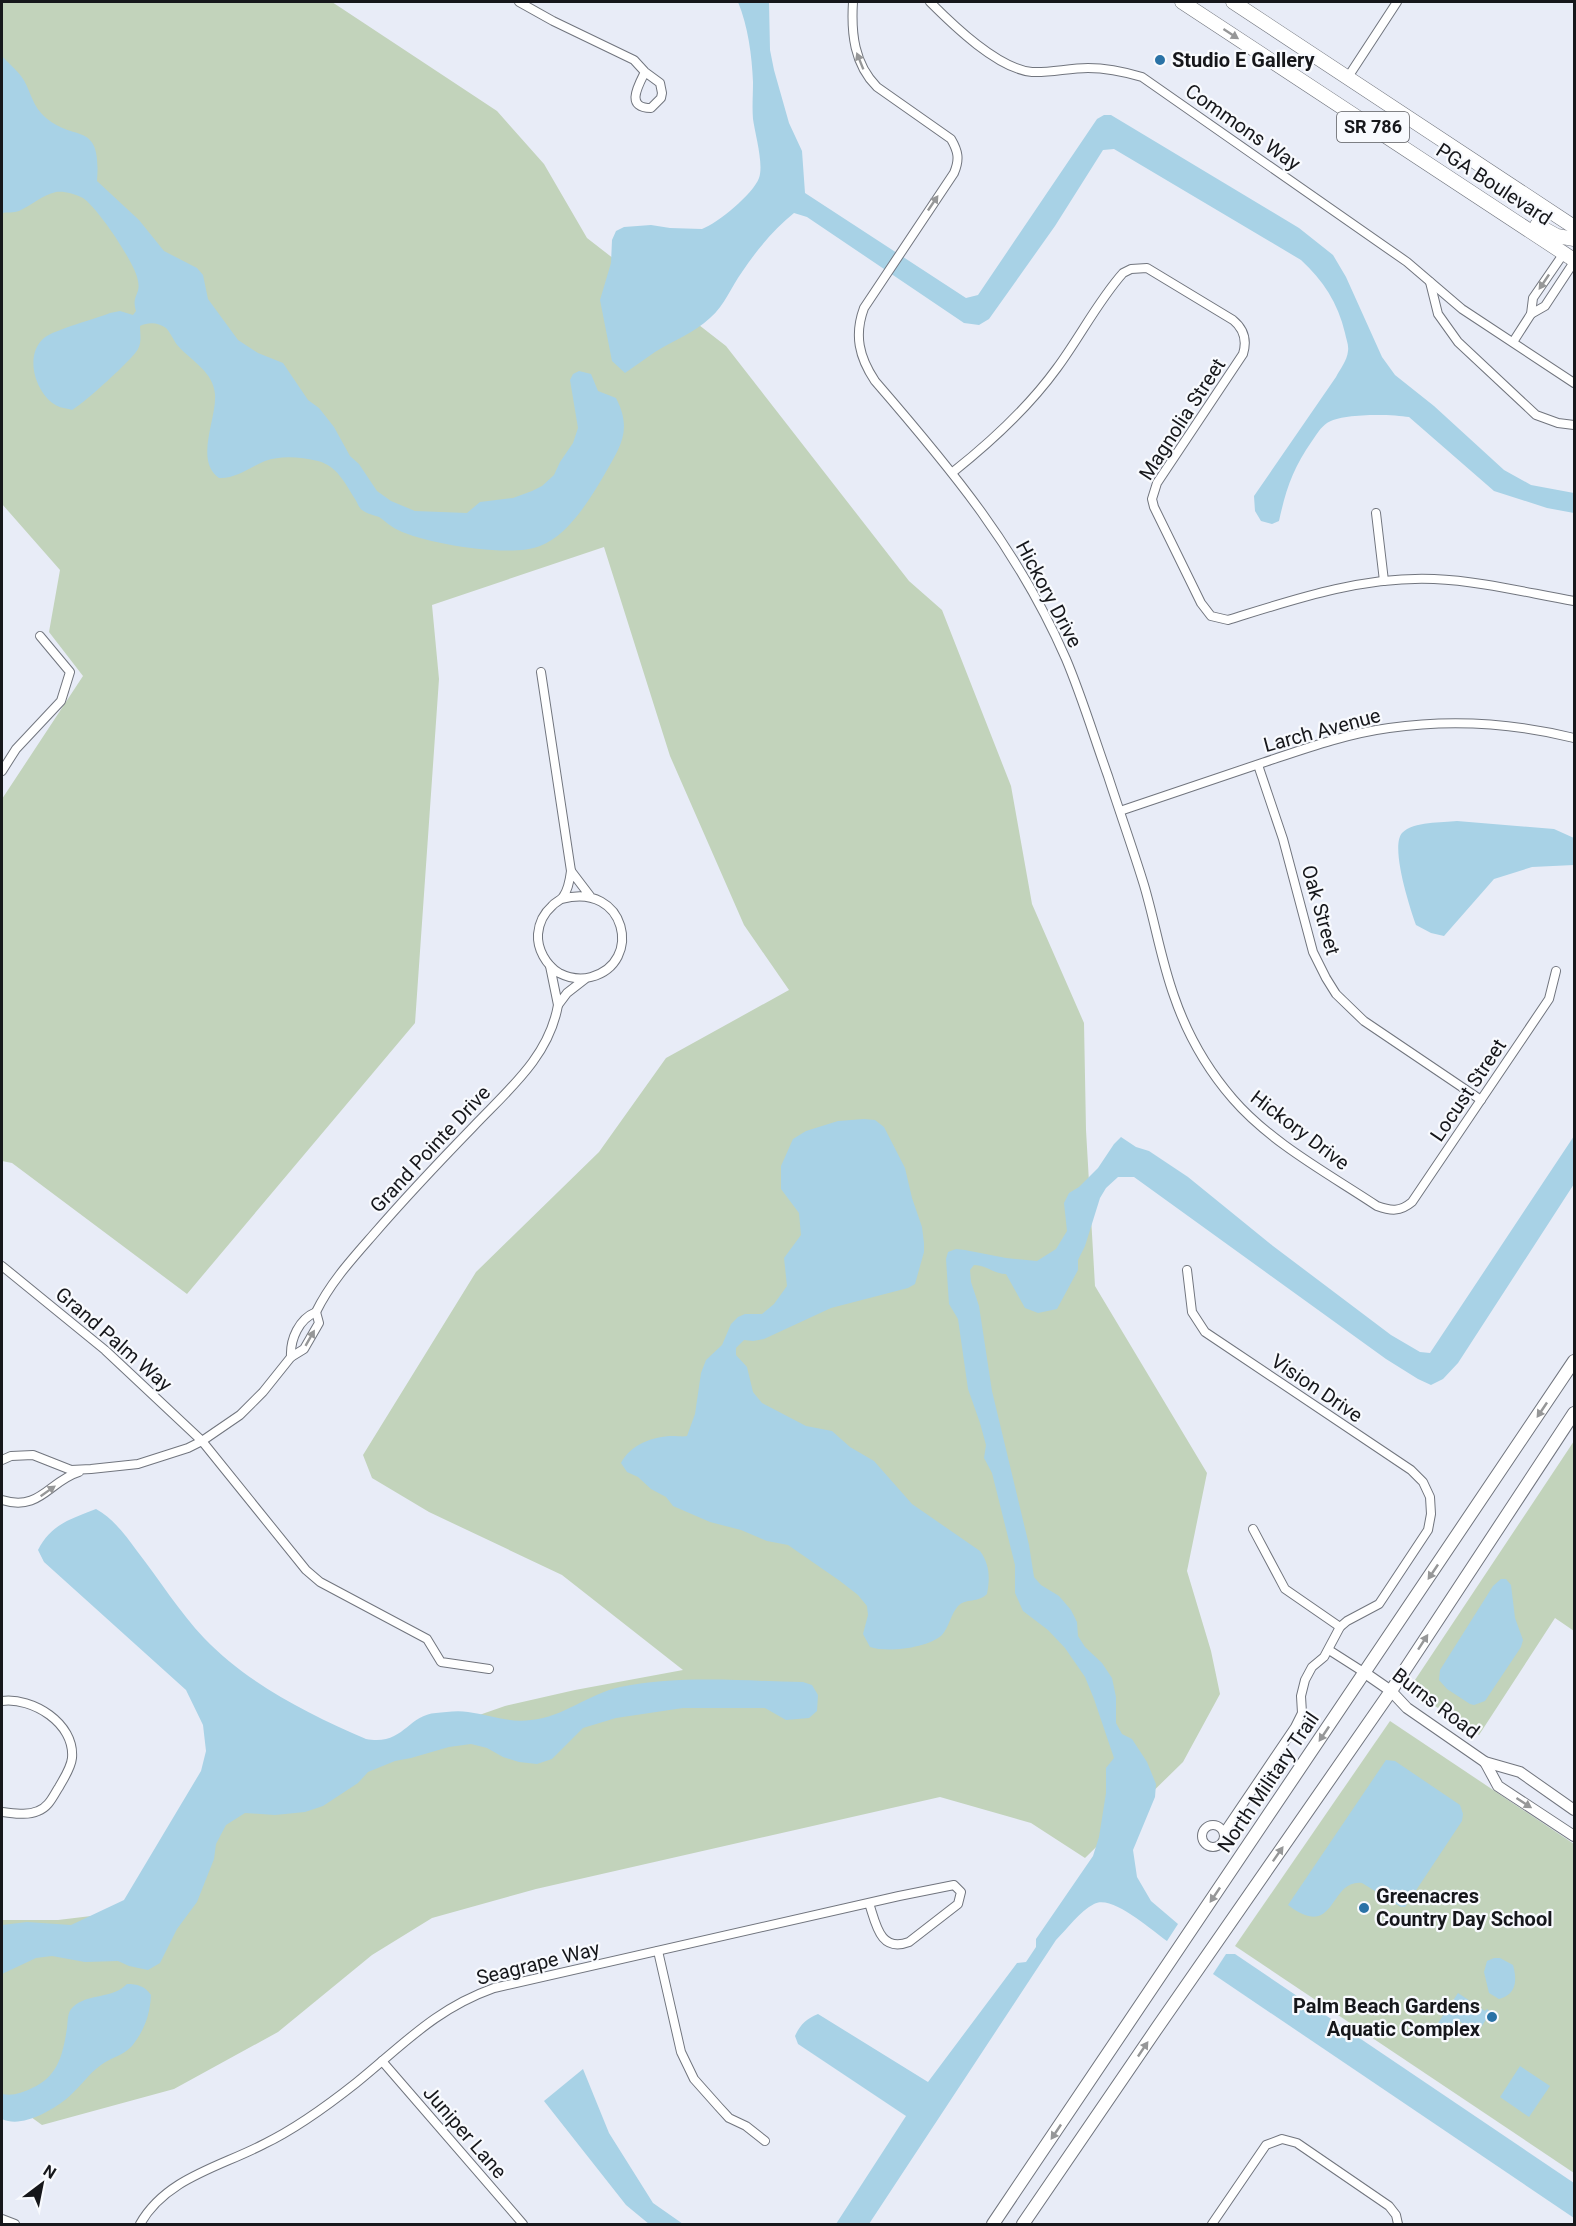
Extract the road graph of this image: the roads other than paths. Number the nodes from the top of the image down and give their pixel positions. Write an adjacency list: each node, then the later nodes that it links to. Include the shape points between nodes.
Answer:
1 (519, 2): 7 (street, via 627,55)
2 (853, 2): 18 (street, Hickory Drive, one-way to 2, via 866,368 858,331 861,315 885,274 954,173 957,149 951,139 867,76 853,39)
3 (930, 2): 13 (street, Commons Way, via 954,27 1012,67 1031,72 1088,68 1142,77)
4 (1182, 2): 9 (main road, PGA Boulevard / SR 786, one-way to 9)
5 (1233, 2): 8 (main road, PGA Boulevard / SR 786)
6 (1397, 2): 8 (street)
7 (645, 72)
8 (1348, 77): 10 (main road, PGA Boulevard / SR 786)
9 (1434, 167): 11 (main road, via 1483,190 1544,230); 12 (main road, PGA Boulevard / SR 786)
10 (1575, 227)
11 (1575, 239)
12 (1572, 257): 14 (street, via 1545,306); 14 (street, one-way to 14, via 1533,298)
13 (1429, 281): 15 (street, Commons Way, via 1462,309); 17 (street, via 1438,314 1458,342 1536,416)
14 (1531, 314): 15 (street)
15 (1513, 342): 16 (street, Commons Way)
16 (1575, 383)
17 (1575, 425)
18 (953, 472): 20 (street, Magnolia Street, via 1034,397 1123,273 1147,268 1233,320 1245,338 1243,354 1153,490 1154,507 1205,610 1211,616 1228,620 1303,597); 27 (street, Hickory Drive, via 1002,539 1046,618 1082,701)
19 (1376, 513): 20 (street)
20 (1384, 581): 21 (street, Magnolia Street, via 1454,580)
21 (1575, 601)
22 (40, 636): 26 (street, via 70,672 61,701 16,749)
23 (541, 672): 28 (street, Grand Pointe Drive)
24 (1575, 738): 25 (street, Larch Avenue, via 1480,723 1413,725 1354,735)
25 (1258, 765): 27 (street, Larch Avenue); 35 (street, Oak Street, via 1286,848 1313,952 1336,994 1364,1021)
26 (2, 771)
27 (1120, 811): 36 (street, Hickory Drive, via 1174,996 1190,1034 1216,1077 1264,1129)
28 (570, 871): 29 (street); 30 (street, Grand Pointe Drive)
29 (590, 896): 30 (street); 33 (street, via 614,912 622,940 611,965)
30 (562, 899): 31 (street, Grand Pointe Drive, via 545,913 538,934 539,946)
31 (550, 965): 33 (street, via 567,976); 34 (street, Grand Pointe Drive)
32 (1556, 971): 35 (street, Locust Street, via 1549,999)
33 (587, 978): 34 (street)
34 (558, 1005): 39 (street, Grand Pointe Drive, via 552,1031 535,1062 404,1198 350,1261)
35 (1481, 1100): 36 (street, Locust Street, via 1412,1202 1405,1208)
36 (1389, 1211)
37 (2, 1266): 43 (street, Grand Palm Way, via 105,1350)
38 (1187, 1270): 48 (street, Vision Drive, via 1192,1312 1205,1332 1417,1476 1430,1497 1428,1530 1379,1604)
39 (316, 1312): 40 (street, Grand Pointe Drive, via 306,1317 290,1343); 40 (street, Grand Pointe Drive, one-way to 39, via 304,1349 319,1323)
40 (291, 1357): 43 (street, Grand Pointe Drive, via 240,1415)
41 (1575, 1361): 51 (main road, North Military Trail, one-way to 51)
42 (1575, 1413): 52 (main road, one-way to 42)
43 (202, 1441): 45 (street, Grand Pointe Drive, via 166,1457); 50 (street, Grand Palm Way, via 306,1570 320,1582 427,1640 441,1662)
44 (2, 1460): 45 (street, via 33,1455 71,1470)
45 (91, 1469): 46 (street, one-way to 45, via 29,1501 63,1479)
46 (2, 1500)
47 (1253, 1529): 48 (street, via 1285,1589)
48 (1340, 1627): 49 (street)
49 (1329, 1650): 51 (street); 57 (street, via 1305,1680 1302,1713 1295,1727)
50 (489, 1669)
51 (1365, 1674): 52 (street, Burns Road); 68 (main road, North Military Trail, one-way to 68)
52 (1391, 1692): 54 (street, Burns Road, via 1407,1708); 69 (main road, one-way to 52)
53 (2, 1701): 56 (street, via 23,1701 43,1710 69,1739 72,1758 45,1807 28,1813)
54 (1485, 1762): 55 (street, Burns Road, via 1520,1772); 58 (street, Burns Road, one-way to 58, via 1498,1786)
55 (1575, 1810)
56 (2, 1812)
57 (1224, 1832)
58 (1575, 1836)
59 (869, 1903): 59 (street, Seagrape Way, via 954,1885 962,1892 958,1904 900,1946 880,1936); 60 (street, Seagrape Way)
60 (658, 1951): 61 (street, Seagrape Way, via 475,1995 437,2015); 62 (street, via 681,2052 694,2079 729,2118)
61 (382, 2061): 66 (street, Seagrape Way, via 297,2126 172,2188); 67 (street, Juniper Lane)
62 (765, 2141)
63 (2, 2219): 65 (street)
64 (1398, 2223): 70 (street, via 1389,2206 1298,2143 1282,2139 1274,2140 1261,2151)
65 (15, 2224)
66 (140, 2224)
67 (523, 2224)
68 (993, 2224)
69 (1023, 2224)
70 (1212, 2224)

